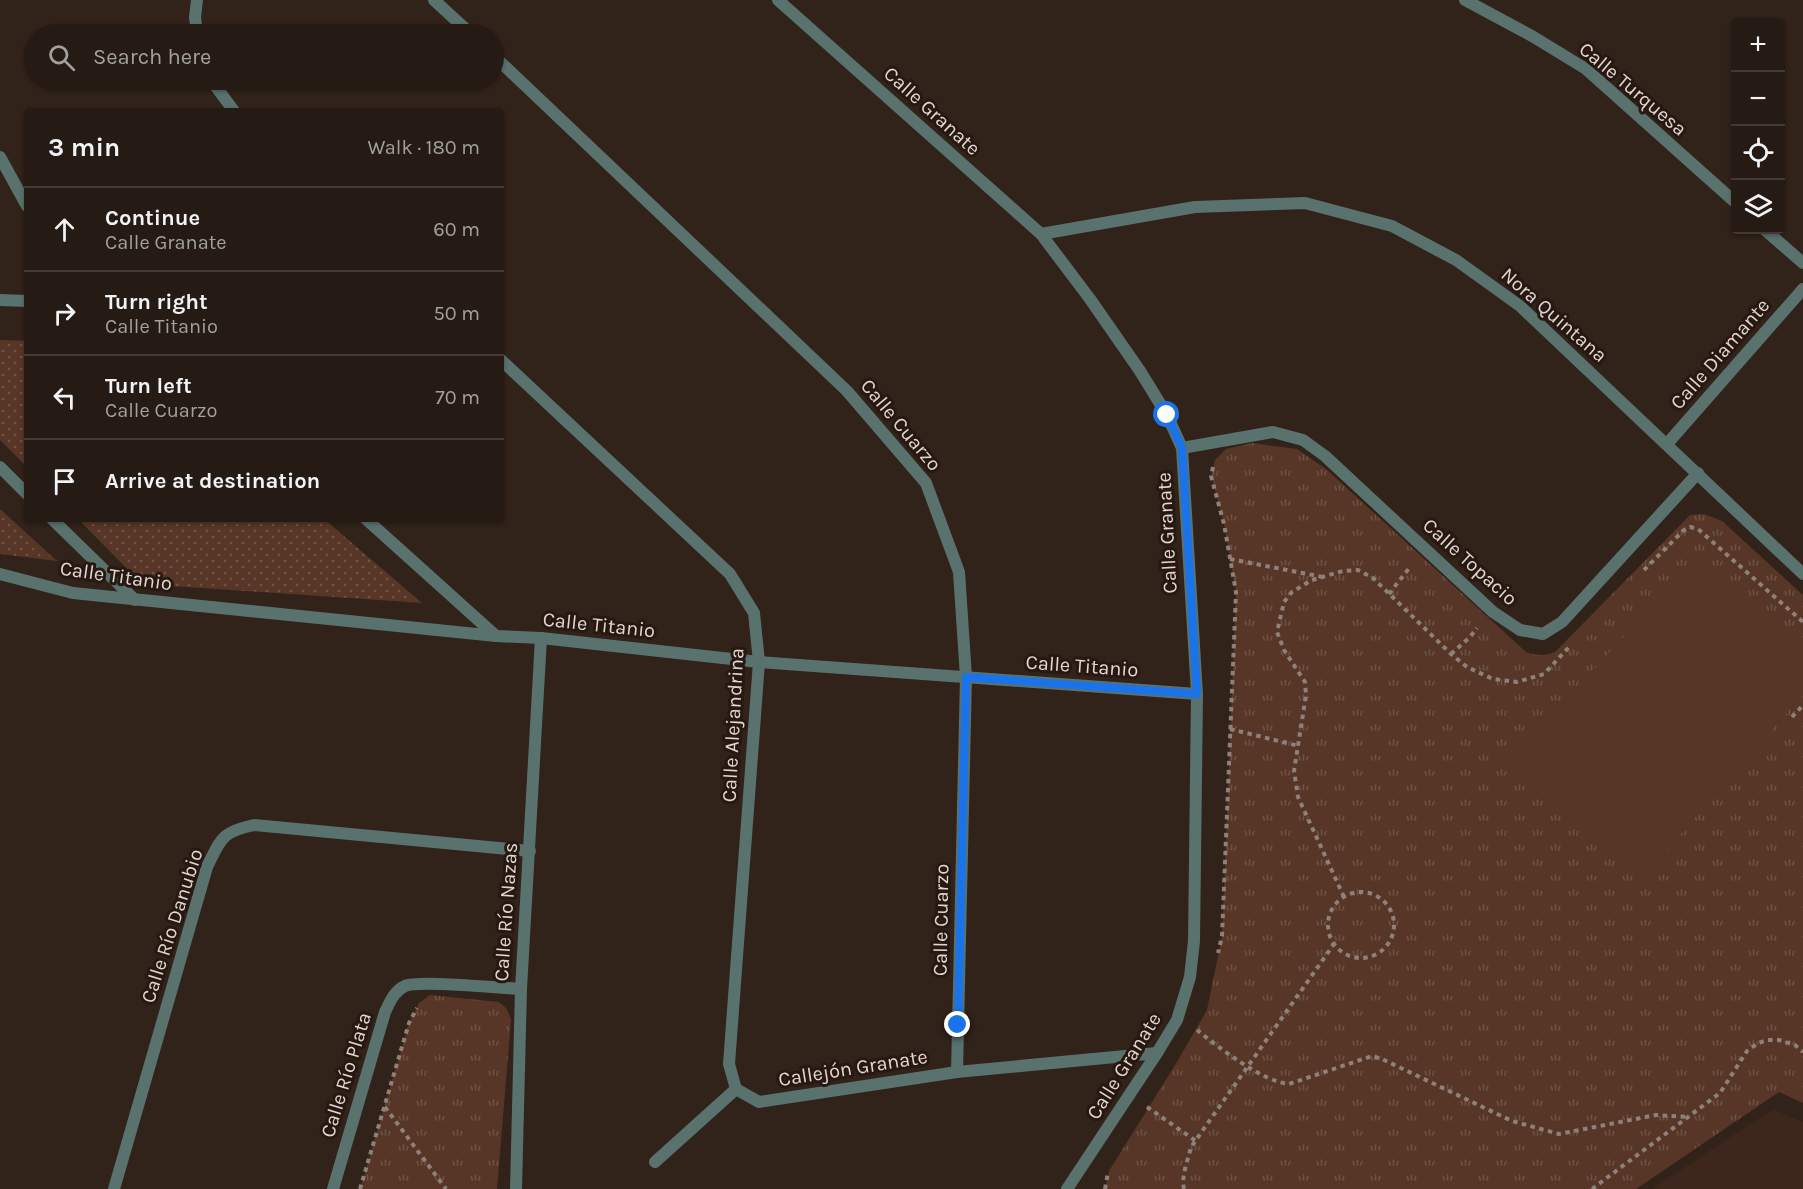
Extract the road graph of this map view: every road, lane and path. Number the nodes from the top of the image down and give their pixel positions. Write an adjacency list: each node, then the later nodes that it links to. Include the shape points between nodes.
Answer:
1 (197, 0): 5 (street)
2 (434, 0): 6 (street)
3 (778, 0): 13 (street, Calle Granate)
4 (1465, 0): 11 (street, Calle Turquesa, via 1586,69)
5 (196, 24)
6 (460, 24)
7 (504, 65): 43 (street, Calle Cuarzo, via 847,391 926,483 959,572)
8 (218, 90): 9 (street)
9 (232, 108)
10 (0, 158): 12 (street)
11 (1731, 199)
12 (24, 201)
13 (1041, 234): 20 (street, Nora Quintana, via 1195,207 1305,202 1392,226 1456,260 1520,306); 21 (street, Calle Granate, via 1140,371)
14 (1770, 234): 15 (street)
15 (1803, 263)
16 (1803, 289): 20 (street, Calle Diamante)
17 (0, 300): 18 (street)
18 (24, 301)
19 (504, 363): 42 (street, Calle Alejandrina, via 730,574 754,613)
20 (1667, 444): 24 (street, Nora Quintana)
21 (1182, 448): 24 (street, Calle Topacio, via 1273,432 1303,440 1493,612 1520,630 1544,634 1562,622); 44 (street, Calle Granate)
22 (1215, 460): 28 (path, via 1211,476)
23 (0, 467): 25 (street)
24 (1698, 473): 32 (street, Nora Quintana)
25 (24, 491)
26 (55, 522): 35 (street)
27 (369, 522): 38 (street)
28 (1230, 560): 33 (path); 47 (path, via 1236,592)
29 (1416, 561): 34 (path)
30 (1644, 571): 37 (path, via 1690,526)
31 (0, 574): 35 (street, Calle Titanio, via 73,593)
32 (1803, 574)
33 (1323, 577): 34 (path, via 1358,570); 48 (path, via 1292,592 1279,616 1277,632 1284,650 1305,682)
34 (1389, 594): 41 (path)
35 (135, 600): 38 (street, Calle Titanio)
36 (1481, 620): 41 (path)
37 (1803, 622)
38 (496, 636): 39 (street, Calle Titanio)
39 (541, 638): 42 (street, Calle Titanio); 49 (street, Calle Río Nazas)
40 (1554, 652): 41 (path, via 1571,645 1544,674 1517,682 1493,679)
41 (1451, 654)
42 (759, 662): 43 (street, Calle Titanio); 62 (street, Calle Alejandrina, via 729,1064)
43 (966, 677): 44 (street, Calle Titanio); 61 (street, Calle Cuarzo)
44 (1197, 694): 59 (street, Calle Granate, via 1194,940 1190,977 1177,1020)
45 (1803, 705): 46 (path)
46 (1792, 717)
47 (1230, 729): 48 (path); 52 (path)
48 (1299, 746): 50 (path, via 1294,771 1298,797)
49 (530, 851): 53 (street, Calle Río Nazas); 71 (street, Calle Río Danubio, via 254,825 234,829 220,841 207,867)
50 (1344, 897): 51 (path, via 1329,917); 51 (path, via 1363,892 1380,897 1389,907 1395,925 1392,939 1375,955 1351,957)
51 (1334, 944): 60 (path)
52 (1218, 957)
53 (521, 989): 72 (street, Calle Río Plata, via 422,984 405,986 393,996); 75 (street, Calle Río Nazas)
54 (419, 1003): 64 (path, via 409,1023)
55 (1201, 1020): 56 (path)
56 (1196, 1029): 57 (path); 60 (path)
57 (1192, 1036)
58 (1803, 1052): 67 (path, via 1779,1040 1758,1043 1747,1051 1720,1093)
59 (1157, 1053): 61 (street, Callejón Granate); 76 (street, Calle Granate)
60 (1249, 1066): 67 (path, via 1289,1084 1372,1056 1512,1121 1559,1134 1656,1115); 68 (path)
61 (957, 1072): 62 (street, Callejón Granate, via 759,1102)
62 (736, 1089): 69 (street)
63 (1153, 1098): 65 (path)
64 (384, 1107): 73 (path); 74 (path)
65 (1147, 1107): 66 (path); 68 (path)
66 (1142, 1116)
67 (1689, 1118): 79 (path)
68 (1196, 1141): 78 (path, via 1186,1164)
69 (655, 1162)
70 (1108, 1171): 77 (path)
71 (114, 1189)
72 (333, 1189)
73 (360, 1189)
74 (446, 1189)
75 (516, 1189)
76 (1067, 1189)
77 (1105, 1189)
78 (1185, 1189)
79 (1592, 1189)

